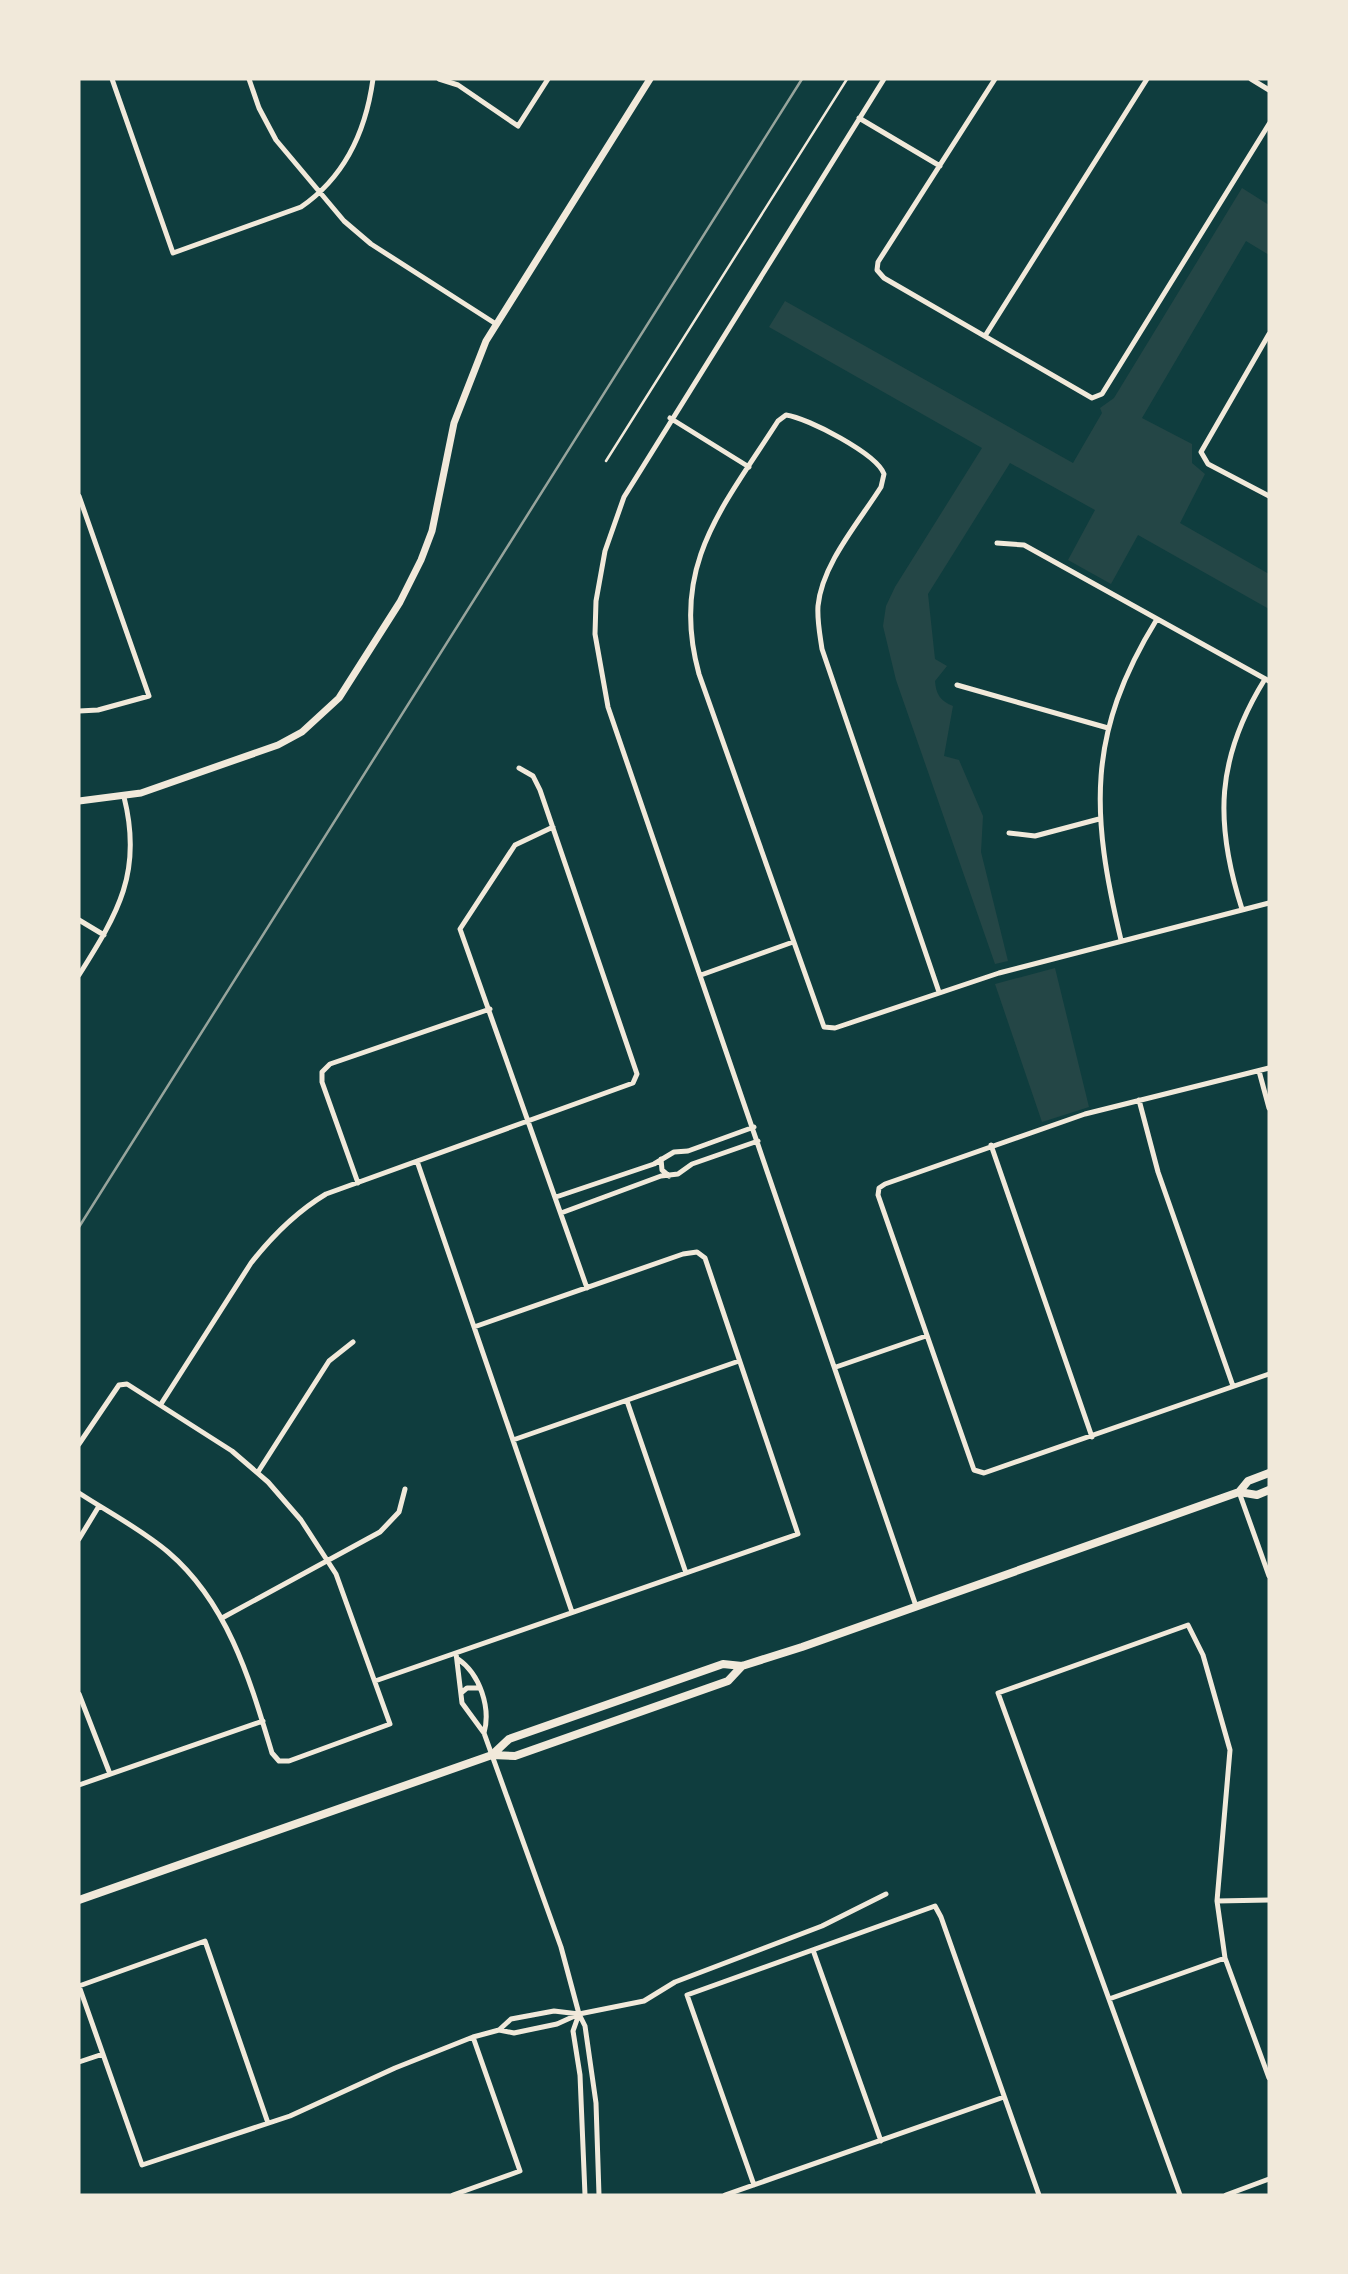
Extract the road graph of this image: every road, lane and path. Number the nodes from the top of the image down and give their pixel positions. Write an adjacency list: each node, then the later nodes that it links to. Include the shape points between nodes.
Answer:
1 (112, 79): 16 (street, via 173,253 302,207)
2 (249, 79): 16 (street, via 276,140)
3 (373, 79): 16 (street, via 362,132)
4 (439, 79): 5 (street, via 458,85 518,126)
5 (548, 79)
6 (650, 79): 17 (street)
7 (847, 79): 21 (lane)
8 (884, 79): 13 (street)
9 (995, 79): 15 (street)
10 (1147, 79): 19 (street)
11 (1251, 79): 12 (street)
12 (1269, 90)
13 (859, 118): 15 (street); 20 (street)
14 (1269, 124): 19 (street, via 1102,394 1096,398)
15 (940, 166): 19 (street, via 877,270)
16 (319, 195): 17 (street, via 371,244)
17 (496, 324): 32 (street, via 477,359 454,423 422,560 339,698 302,732 278,745)
18 (1269, 334): 23 (street, via 1203,447 1202,457)
19 (985, 336)
20 (670, 418): 22 (street); 44 (street, via 624,497 614,524 600,575 595,634 608,707)
21 (606, 461)
22 (749, 467): 42 (street, via 699,554 689,623 699,674); 45 (street, via 786,415 804,419 874,459 884,474 881,487 831,567 818,606 819,628 822,649)
23 (1269, 495)
24 (79, 496): 29 (street, via 149,696)
25 (997, 542): 26 (street, via 1024,545)
26 (1157, 620): 27 (street); 30 (street, via 1129,670)
27 (1267, 680): 38 (street, via 1235,734 1223,790 1227,856)
28 (957, 685): 30 (street)
29 (79, 711)
30 (1108, 728): 34 (street, via 1101,763)
31 (519, 768): 35 (street, via 533,776)
32 (124, 797): 33 (street); 40 (street, via 132,834 129,874 123,898)
33 (79, 801)
34 (1099, 819): 36 (street, via 1035,836); 41 (street, via 1104,870)
35 (553, 827): 46 (street, via 515,845 460,929); 51 (street, via 637,1074 626,1086)
36 (1009, 833)
37 (1269, 903): 38 (street)
38 (1242, 909): 41 (street)
39 (79, 920): 40 (street)
40 (104, 935): 43 (street)
41 (1121, 940): 45 (street)
42 (793, 943): 44 (street); 45 (street, via 824,1027 835,1028)
43 (79, 975)
44 (701, 975): 52 (street)
45 (940, 992)
46 (490, 1009): 51 (street); 58 (street, via 330,1064 322,1072)
47 (1269, 1068): 48 (street)
48 (1259, 1071): 49 (street); 50 (street)
49 (1139, 1100): 54 (street); 68 (street, via 1158,1172)
50 (1269, 1108)
51 (529, 1121): 56 (street); 59 (street)
52 (754, 1127): 53 (street); 55 (street)
53 (758, 1141): 57 (street); 66 (street)
54 (991, 1145): 63 (street, via 879,1188); 71 (street)
55 (661, 1158): 57 (street, via 662,1170); 59 (street)
56 (417, 1161): 58 (street); 62 (street)
57 (669, 1177): 60 (street)
58 (358, 1183): 70 (street, via 306,1206 265,1245)
59 (556, 1197): 60 (street)
60 (561, 1213): 61 (street)
61 (587, 1288): 62 (street); 65 (street, via 697,1252 705,1258)
62 (474, 1327): 72 (street)
63 (926, 1336): 66 (street); 71 (street, via 974,1470 984,1473)
64 (353, 1342): 74 (street, via 329,1361)
65 (739, 1361): 69 (street); 83 (street, via 798,1534)
66 (836, 1367): 85 (street)
67 (1269, 1374): 68 (street)
68 (1233, 1386): 71 (street)
69 (627, 1401): 72 (street); 83 (street)
70 (161, 1404): 73 (street, via 134,1387 119,1385); 74 (street)
71 (1092, 1437)
72 (513, 1440): 86 (street)
73 (79, 1444)
74 (258, 1472): 82 (street)
75 (1269, 1473): 78 (main road, via 1248,1480)
76 (405, 1489): 82 (street, via 399,1512 380,1532)
77 (1269, 1490): 78 (main road)
78 (1239, 1492): 84 (street); 85 (main road)
79 (79, 1493): 80 (street)
80 (99, 1506): 81 (street); 87 (street, via 167,1551)
81 (79, 1539)
82 (330, 1561): 87 (street); 90 (street)
83 (686, 1573): 86 (street)
84 (1269, 1576)
85 (916, 1606): 89 (main road)
86 (572, 1612): 88 (street)
87 (222, 1618): 94 (street)
88 (457, 1656): 90 (street); 91 (street); 92 (street)
89 (742, 1666): 96 (main road, via 723,1664 509,1739); 96 (main road, via 728,1681 690,1695 515,1756)
90 (375, 1681): 94 (street, via 390,1724 289,1761 279,1761 272,1753)
91 (479, 1688): 92 (street); 95 (street, via 487,1721)
92 (461, 1693): 95 (street, via 462,1703)
93 (79, 1694): 97 (street)
94 (262, 1721): 97 (street)
95 (484, 1733): 96 (street)
96 (492, 1755): 100 (main road); 107 (street, via 561,1947)
97 (110, 1774): 98 (street)
98 (79, 1785)
99 (886, 1894): 107 (street, via 822,1926 685,1978 644,2001)
100 (79, 1900)
101 (1269, 1900): 102 (street)
102 (1217, 1901): 104 (street); 106 (street, via 1230,1750 1203,1655 1188,1625 998,1693)
103 (813, 1950): 113 (street, via 935,1906); 115 (street); 117 (street, via 687,1995)
104 (1225, 1958): 106 (street); 112 (street)
105 (79, 1986): 110 (street); 114 (street, via 205,1941)
106 (1109, 1999): 124 (street)
107 (579, 2014): 108 (street, via 514,2033); 108 (street, via 554,2011 511,2019); 120 (street, via 573,2031 580,2075); 121 (street, via 591,2051)
108 (499, 2030): 109 (street)
109 (472, 2037): 114 (street); 119 (street, via 520,2171)
110 (103, 2053): 111 (street); 114 (street, via 142,2165)
111 (79, 2062)
112 (1269, 2078)
113 (1004, 2097): 115 (street); 123 (street)
114 (268, 2123)
115 (881, 2141): 117 (street)
116 (1269, 2179): 118 (street)
117 (754, 2185): 122 (street)
118 (1236, 2193): 125 (street)
119 (453, 2195)
120 (585, 2195)
121 (599, 2195)
122 (725, 2195)
123 (1039, 2195)
124 (1180, 2195)
125 (1226, 2195)

